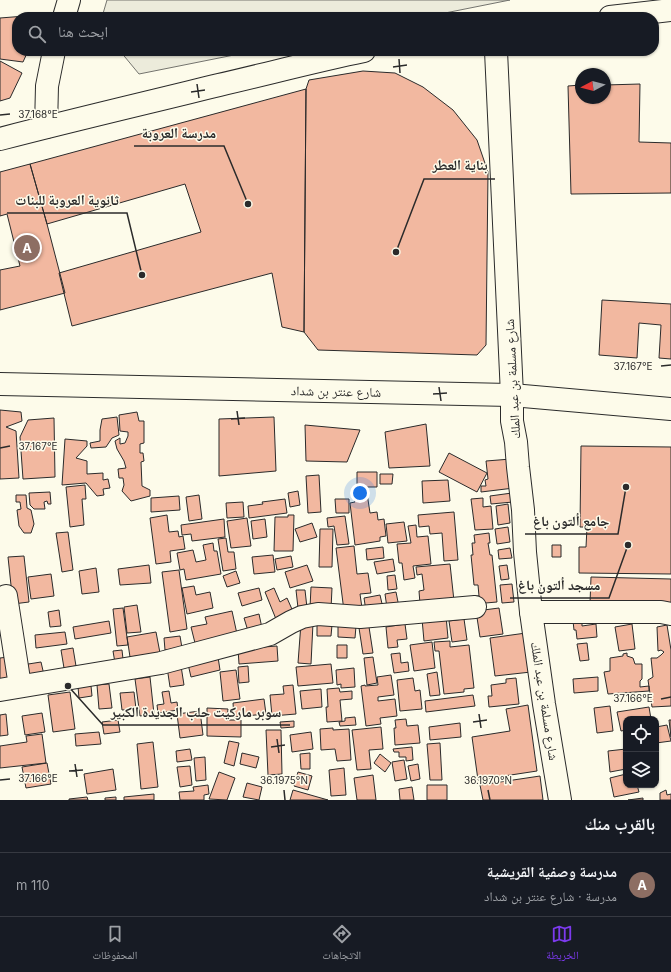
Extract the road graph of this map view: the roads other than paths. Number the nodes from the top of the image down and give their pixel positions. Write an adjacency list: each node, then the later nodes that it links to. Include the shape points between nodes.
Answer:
1 (69, 0): 3 (street)
2 (671, 10): 4 (street)
3 (65, 12)
4 (654, 12)
5 (53, 56): 8 (street, via 47,86)
6 (338, 56): 8 (street)
7 (496, 56): 11 (street, شارع مسلمة بن عبد الملك)
8 (46, 127): 9 (street)
9 (0, 139)
10 (0, 384): 11 (street, شارع عنتر بن شداد)
11 (512, 395): 12 (street, شارع عنتر بن شداد); 15 (street, شارع مسلمة بن عبد الملك, via 512,421 523,510)
12 (671, 409)
13 (6, 596): 17 (street)
14 (474, 607): 17 (street, via 360,617 318,614 302,617 270,634 161,663)
15 (531, 612): 16 (street); 18 (street, شارع مسلمة بن عبد الملك)
16 (671, 614)
17 (10, 688)
18 (560, 800)

